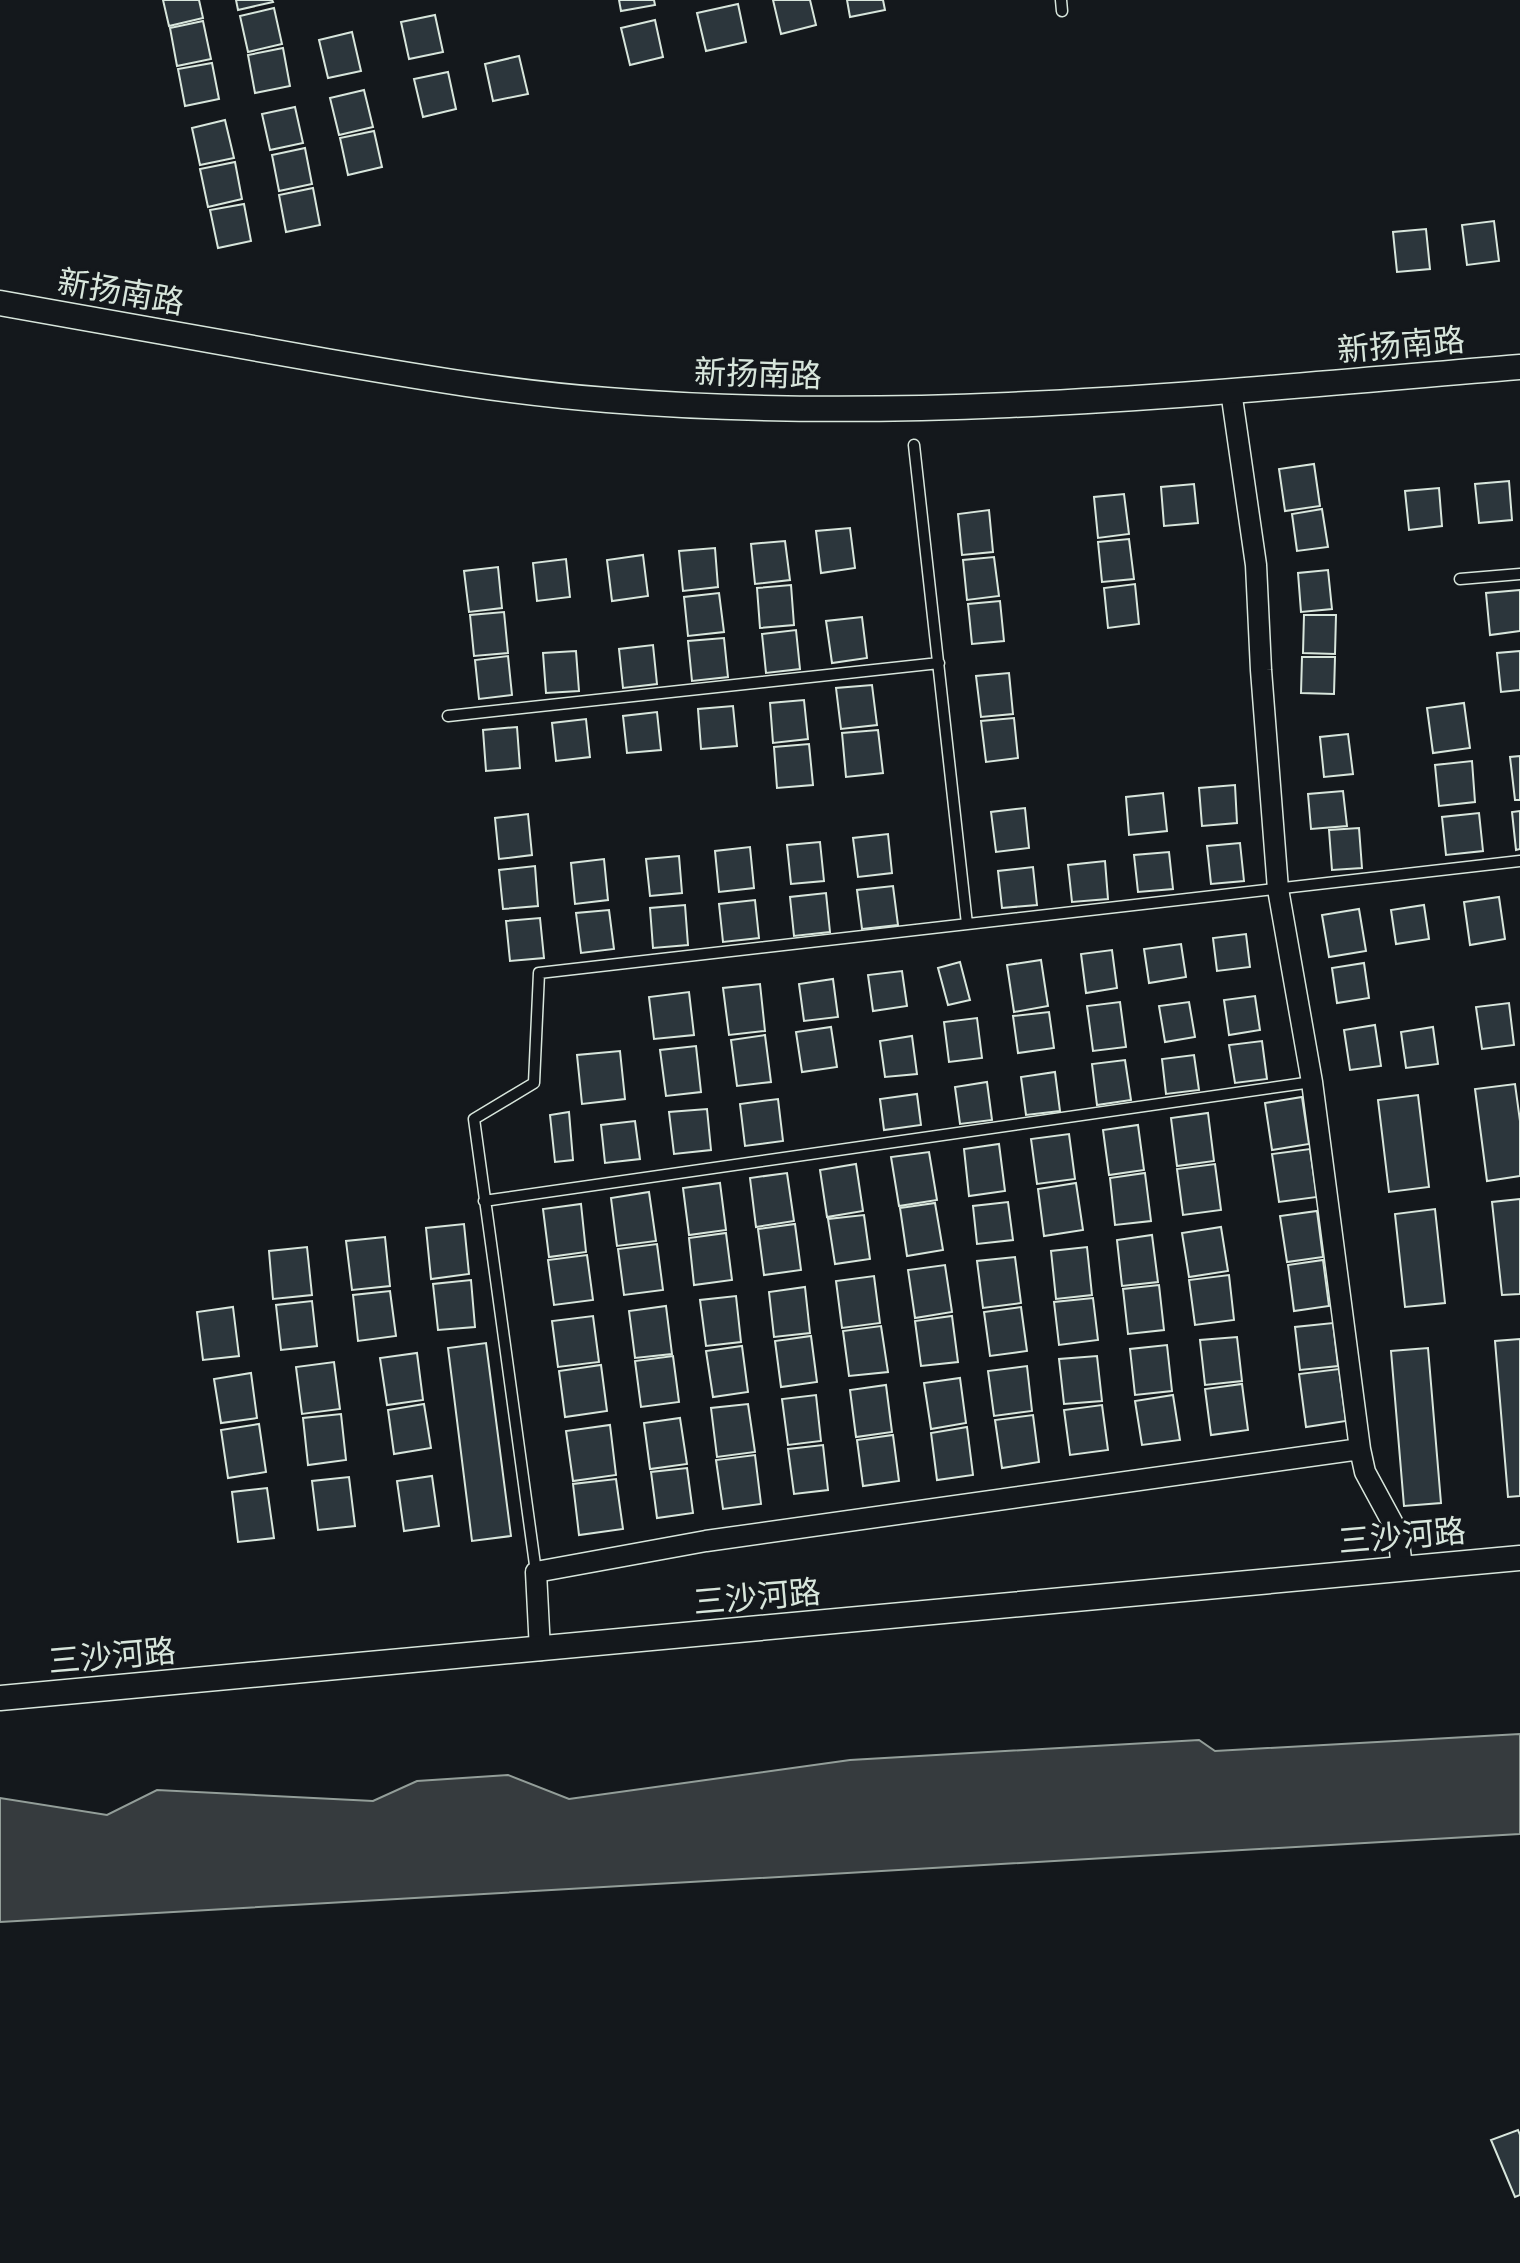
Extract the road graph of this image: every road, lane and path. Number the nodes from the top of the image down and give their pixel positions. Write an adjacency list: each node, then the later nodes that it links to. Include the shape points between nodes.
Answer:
1 (0, 303): 3 (street, 新扬南路, via 479,388 610,401 812,409 986,408)
2 (1520, 367): 3 (street, 新扬南路)
3 (1231, 391): 10 (street, via 1256,565)
4 (914, 445): 7 (lane)
5 (1520, 574): 6 (lane)
6 (1460, 579)
7 (939, 663): 8 (lane); 11 (lane)
8 (448, 716)
9 (1520, 861): 10 (lane)
10 (1278, 889): 11 (lane); 12 (street)
11 (967, 924): 13 (lane, via 539,973 534,1083 474,1119)
12 (1312, 1082): 13 (lane); 14 (street)
13 (484, 1201): 17 (lane)
14 (1360, 1449): 16 (street, via 1365,1472 1398,1533); 17 (street, via 706,1541)
15 (1520, 1558): 16 (street, 三沙河路)
16 (1402, 1568): 18 (street, 三沙河路)
17 (536, 1572): 18 (street)
18 (540, 1650): 19 (street, 三沙河路)
19 (0, 1698)

